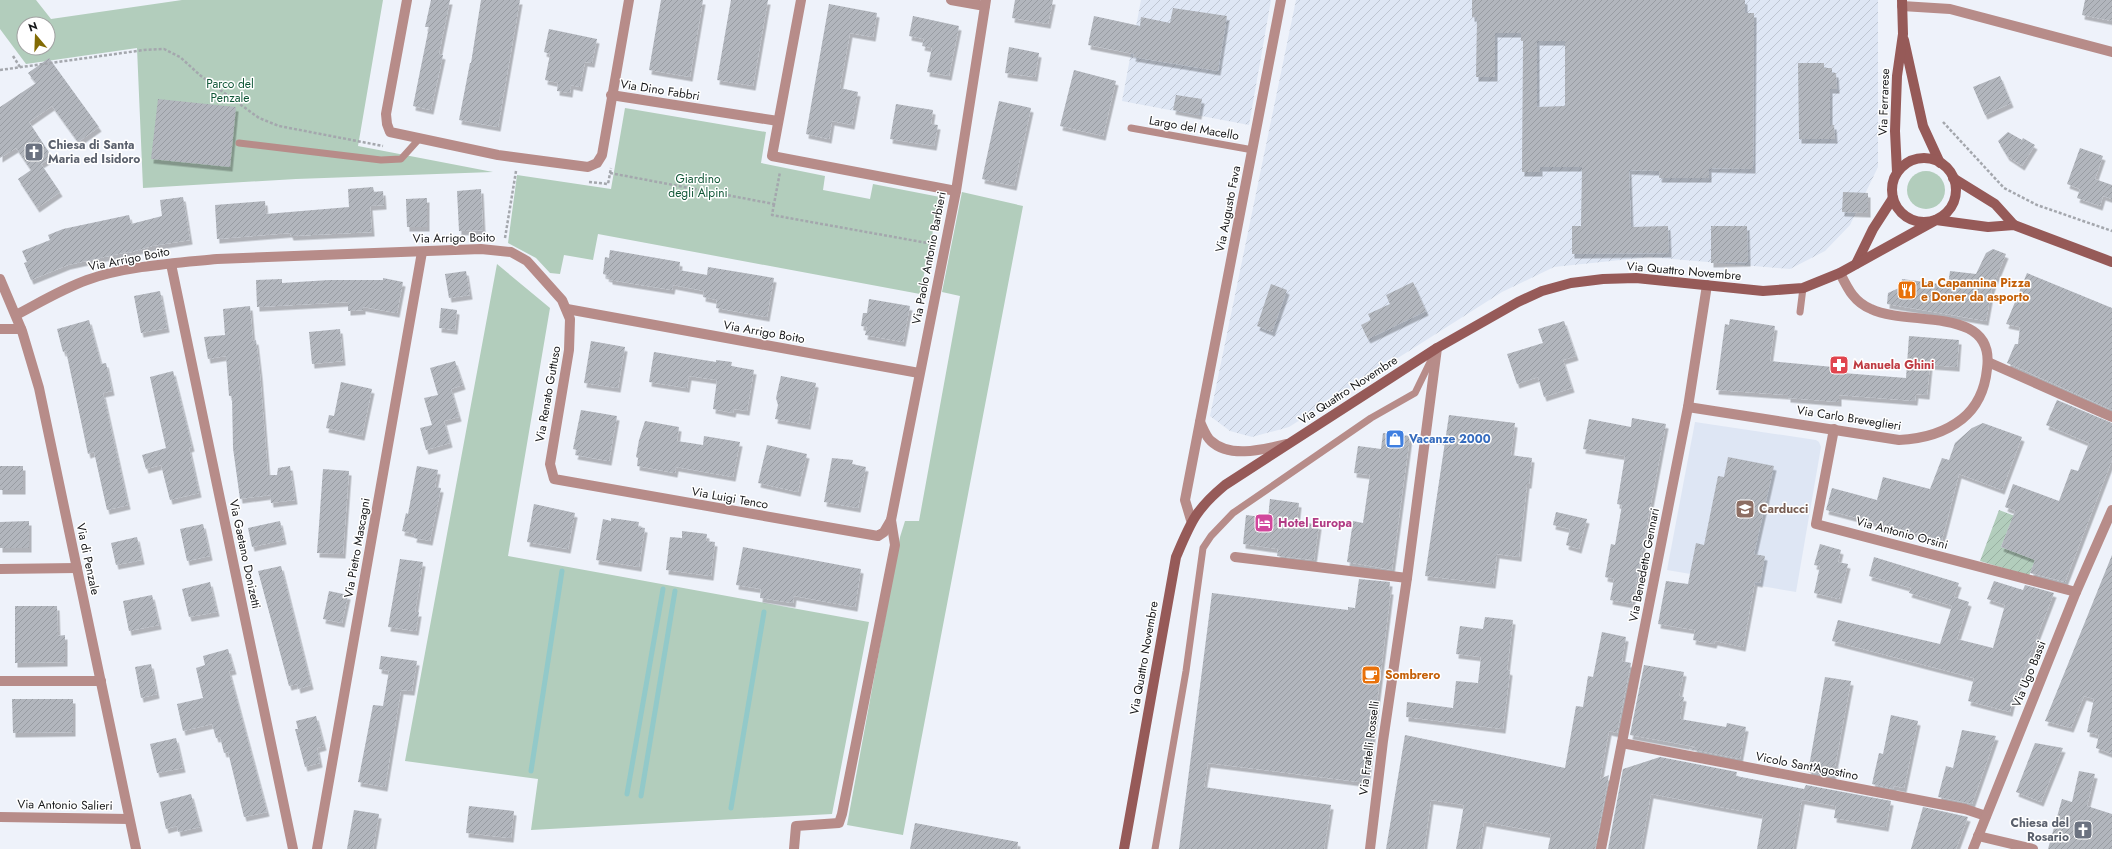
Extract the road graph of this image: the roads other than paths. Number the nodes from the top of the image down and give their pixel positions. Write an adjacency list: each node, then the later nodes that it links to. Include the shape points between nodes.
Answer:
1 (407, 0): 13 (street, Via Dino Fabbri, via 386,114 390,132)
2 (629, 0): 10 (street)
3 (800, 0): 11 (street)
4 (951, 0): 6 (street)
5 (1281, 0): 15 (street, Via Augusto Fava)
6 (986, 3): 19 (street, Via Paolo Antonio Barbieri)
7 (1902, 3): 8 (main road, Via Ferrarese); 9 (street, via 1950,9)
8 (1903, 34): 16 (main road, Via Ferrarese, via 1923,126); 17 (main road, Via Ferrarese, via 1897,76)
9 (2112, 52)
10 (611, 95): 11 (street, Via Dino Fabbri); 13 (street, Via Dino Fabbri, via 602,155 597,163 588,167 519,159)
11 (778, 121): 19 (street, via 772,156)
12 (1131, 128): 15 (lane, Largo del Macello)
13 (419, 139): 14 (lane, via 401,159 382,160)
14 (239, 143)
15 (1252, 150): 41 (street, Via Augusto Fava)
16 (1940, 163): 17 (main road, via 1922,158 1912,161); 18 (main road)
17 (1897, 172): 20 (main road, via 1893,180)
18 (1954, 178): 21 (main road, Via Quattro Novembre, via 1955,198 1951,207); 22 (main road, via 1995,204)
19 (956, 191): 38 (street, Via Paolo Antonio Barbieri)
20 (1893, 198): 21 (main road, via 1896,207 1909,219 1927,222); 26 (main road, via 1873,229)
21 (1936, 220): 22 (main road, via 1988,227); 26 (main road, Via Quattro Novembre)
22 (2014, 225): 24 (main road)
23 (422, 252): 25 (street, Via Arrigo Boito, via 216,259); 31 (street, Via Arrigo Boito, via 503,250 518,255 554,290); 62 (street, Via Pietro Mascagni)
24 (2112, 262)
25 (171, 264): 33 (street, Via Arrigo Boito, via 112,273 88,280); 61 (street, Via Gaetano Donizetti)
26 (1856, 264): 27 (main road, Via Quattro Novembre)
27 (1840, 273): 30 (main road, Via Quattro Novembre); 37 (street, Via Carlo Breveglieri, via 1853,297 1878,313 1961,325 1973,330 1986,346)
28 (0, 279): 33 (street, Via di Penzale)
29 (1706, 285): 30 (main road, Via Quattro Novembre, via 1763,291); 36 (main road, Via Quattro Novembre, via 1636,278 1571,283 1542,291 1518,302); 39 (street, Via Benedetto Gennari)
30 (1803, 288): 32 (lane)
31 (567, 309): 38 (street, Via Arrigo Boito); 44 (street, Via Renato Guttuso, via 571,338 550,464 552,477)
32 (1800, 312)
33 (16, 315): 35 (street, Via di Penzale)
34 (0, 328): 35 (street)
35 (21, 328): 49 (street, Via di Penzale, via 39,388)
36 (1437, 348): 43 (main road, Via Quattro Novembre); 51 (street, Via Fratelli Rosselli); 65 (lane, via 1415,393 1371,418 1233,513 1203,548 1186,671)
37 (1988, 362): 40 (street); 42 (street, Via Carlo Breveglieri, via 1983,387 1976,404 1963,418 1947,429 1919,438 1899,440)
38 (919, 373): 46 (street, Via Paolo Antonio Barbieri)
39 (1688, 407): 42 (street, Via Carlo Breveglieri); 55 (street, Via Benedetto Gennari)
40 (2112, 417)
41 (1200, 422): 43 (street, via 1210,441 1223,449 1268,449); 47 (street, Via Augusto Fava, via 1185,500)
42 (1834, 429): 52 (street, Via Antonio Orsini, via 1816,524)
43 (1291, 443): 47 (main road, Via Quattro Novembre, via 1226,485 1204,504)
44 (558, 481): 46 (street, Via Luigi Tenco, via 872,536 882,534)
45 (2112, 510): 52 (street, Via Ugo Bassi)
46 (891, 520): 63 (street, via 894,545 839,823 796,826)
47 (1192, 520): 64 (main road, Via Quattro Novembre, via 1176,557)
48 (1235, 557): 51 (street)
49 (77, 568): 50 (street); 54 (street, Via di Penzale)
50 (0, 569)
51 (1407, 578): 66 (street, Via Fratelli Rosselli)
52 (2076, 592): 56 (street, Via Ugo Bassi)
53 (0, 681): 54 (street)
54 (101, 681): 58 (street, Via di Penzale)
55 (1622, 743): 56 (street, Vicolo Sant'Agostino); 67 (street, Via Benedetto Gennari)
56 (1986, 816): 59 (street, Via Ugo Bassi)
57 (0, 817): 58 (street, Via Antonio Salieri)
58 (129, 819): 60 (street, Via di Penzale)
59 (1978, 836): 68 (street, Via Ugo Bassi); 69 (street)
60 (136, 849)
61 (294, 849)
62 (317, 849)
63 (794, 849)
64 (1124, 849)
65 (1155, 849)
66 (1370, 849)
67 (1600, 849)
68 (1973, 849)
69 (2033, 849)

